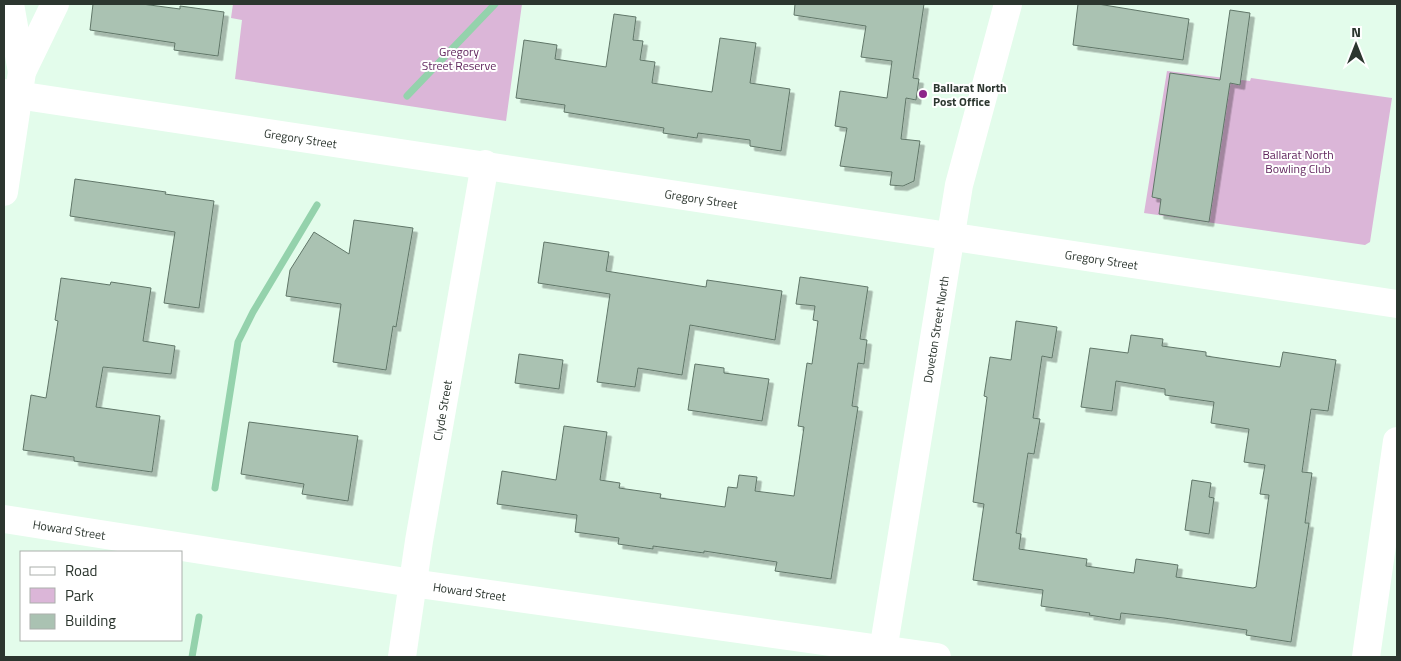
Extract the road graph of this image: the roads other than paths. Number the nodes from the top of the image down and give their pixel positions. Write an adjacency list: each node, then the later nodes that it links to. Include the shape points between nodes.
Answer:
1 (10, 4): 4 (street)
2 (55, 4): 4 (street)
3 (1008, 4): 7 (street, Doveton Street North, via 964,164)
4 (14, 87): 5 (street, Gregory Street); 6 (street)
5 (485, 164): 7 (street, Gregory Street); 11 (street, Clyde Street)
6 (4, 192)
7 (951, 236): 8 (street, Gregory Street); 12 (street, Doveton Street North)
8 (1397, 304)
9 (1397, 442): 15 (street)
10 (4, 519): 11 (street, Howard Street)
11 (412, 583): 12 (street, Howard Street); 13 (street, Clyde Street)
12 (883, 653): 14 (street, Howard Street)
13 (402, 657)
14 (937, 657)
15 (1366, 657)

